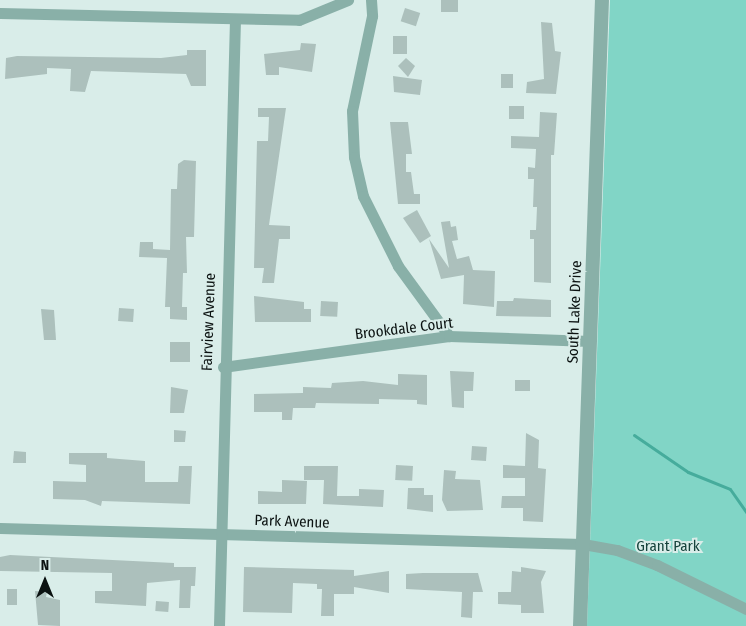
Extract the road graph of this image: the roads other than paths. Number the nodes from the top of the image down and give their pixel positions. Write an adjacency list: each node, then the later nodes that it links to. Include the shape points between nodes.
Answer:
1 (348, 0): 5 (street, via 299,20)
2 (371, 0): 6 (street, via 372,16 352,111 354,158 362,196 398,266)
3 (602, 0): 7 (street, South Lake Drive)
4 (0, 13): 5 (street)
5 (235, 20): 8 (street, Fairview Avenue)
6 (450, 336): 7 (street, Brookdale Court); 8 (street, Brookdale Court)
7 (590, 341): 11 (street, South Lake Drive)
8 (223, 367): 10 (street, Fairview Avenue)
9 (0, 528): 10 (street, Park Avenue)
10 (222, 535): 11 (street, Park Avenue); 13 (street, Fairview Avenue)
11 (583, 544): 12 (street, Park Avenue, via 617,550 657,565); 14 (street, South Lake Drive)
12 (746, 609)
13 (218, 626)
14 (580, 626)

